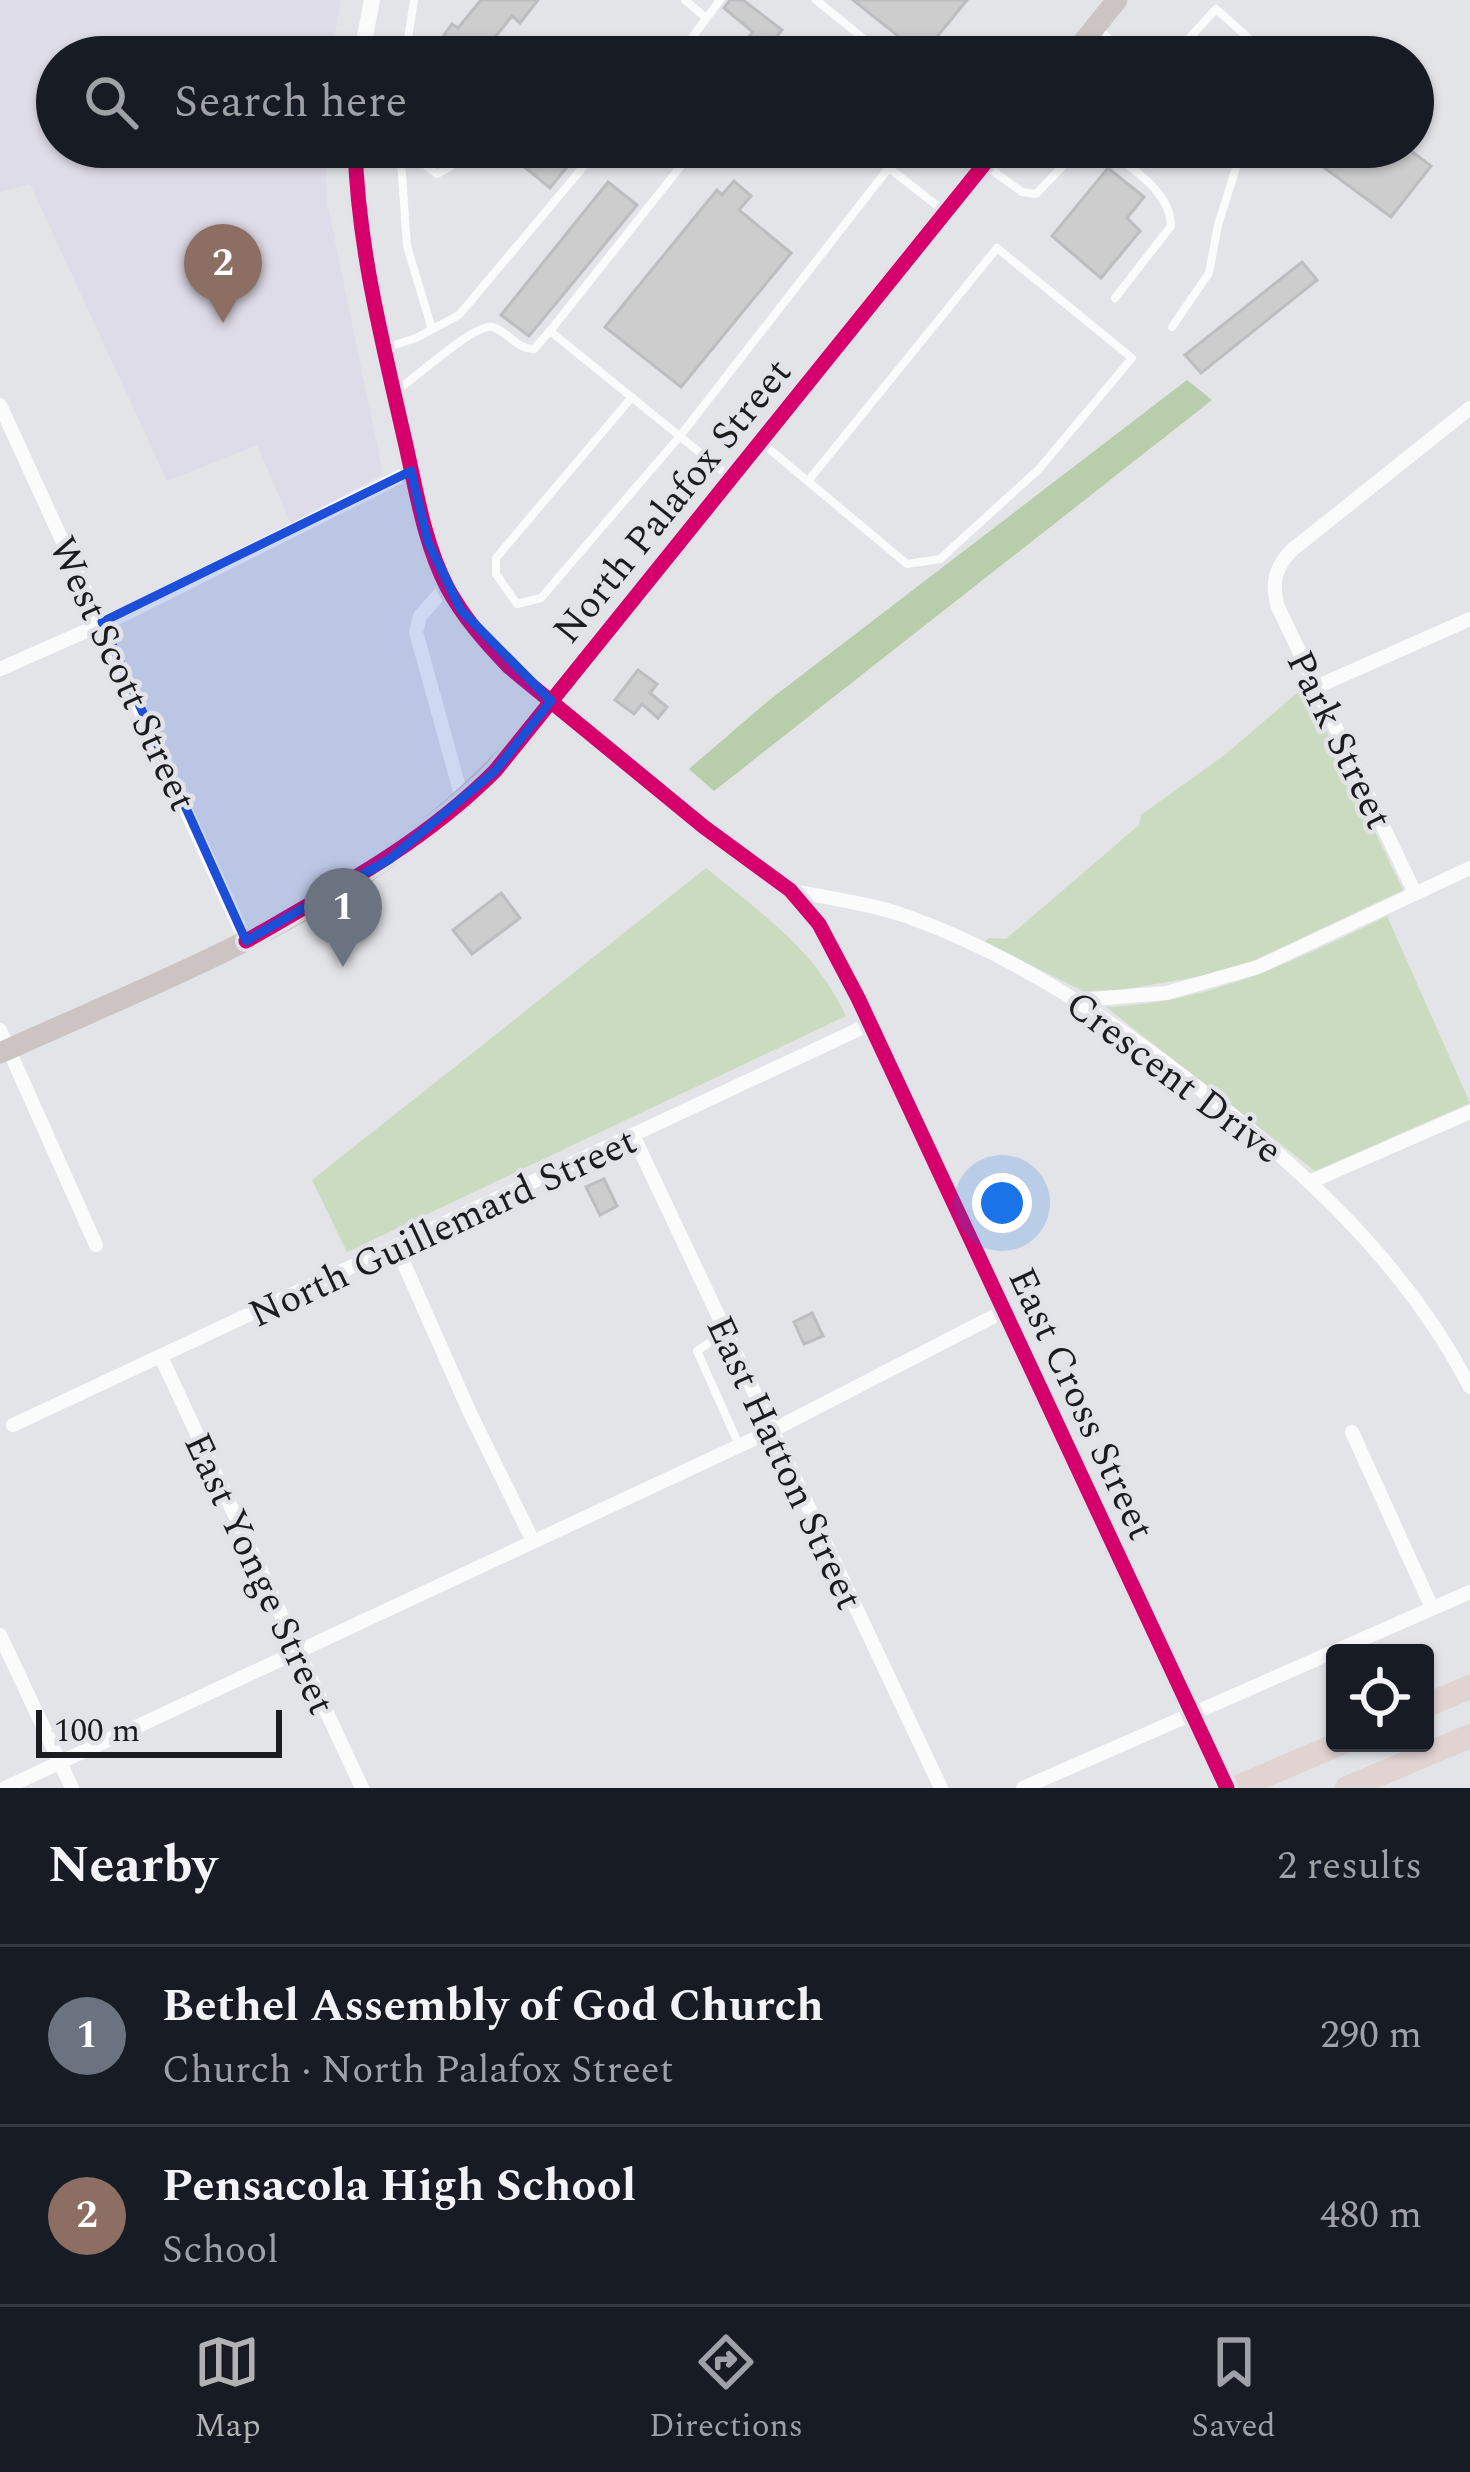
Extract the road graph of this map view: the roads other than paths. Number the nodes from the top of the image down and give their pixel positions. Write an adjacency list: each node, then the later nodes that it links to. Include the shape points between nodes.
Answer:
1 (372, 0): 9 (street)
2 (414, 0): 10 (lane)
3 (685, 0): 7 (lane)
4 (720, 0): 7 (lane)
5 (1117, 0): 8 (main road)
6 (823, 2): 12 (lane)
7 (706, 18): 11 (lane)
8 (1095, 27): 13 (main road); 14 (lane)
9 (366, 36)
10 (409, 36)
11 (693, 36)
12 (860, 36)
13 (1088, 36)
14 (1106, 36)
15 (1191, 36): 16 (lane, via 1216,9)
16 (1246, 36)
17 (357, 168): 32 (street, East Cross Street)
18 (402, 168): 30 (lane, via 407,246)
19 (582, 168): 30 (lane, via 459,315)
20 (679, 168): 31 (lane)
21 (889, 168): 27 (lane); 37 (lane)
22 (981, 168): 27 (main road, North Palafox Street)
23 (1001, 168): 24 (lane, via 1022,192 1036,194)
24 (1061, 168)
25 (1129, 168): 28 (lane, via 1164,199 1172,226)
26 (1236, 168): 29 (lane, via 1209,273)
27 (946, 212): 38 (main road, North Palafox Street)
28 (1115, 298)
29 (1172, 327)
30 (432, 329): 32 (lane)
31 (550, 331): 33 (lane, via 525,350 495,328 472,331); 34 (lane)
32 (383, 349): 33 (street, East Cross Street)
33 (394, 393): 39 (street, East Cross Street)
34 (632, 397): 37 (lane); 37 (lane, via 496,558 496,574 518,604 541,598)
35 (0, 406): 44 (street, West Scott Street)
36 (1470, 408): 46 (street, Park Street, via 1277,570 1278,607)
37 (680, 436): 40 (lane)
38 (760, 442): 40 (main road, North Palafox Street); 41 (lane)
39 (411, 471): 42 (street, East Cross Street); 44 (street)
40 (731, 478): 47 (main road, North Palafox Street)
41 (808, 482): 41 (lane, via 908,564 940,559 1040,469 1132,358 997,248)
42 (447, 586): 47 (street, East Cross Street, via 486,643); 48 (street, via 416,632)
43 (1470, 619): 46 (street)
44 (102, 622): 45 (street); 52 (street, West Scott Street)
45 (0, 669)
46 (1316, 687): 51 (street, Park Street)
47 (551, 701): 48 (main road, North Palafox Street); 50 (street, East Cross Street)
48 (463, 802): 52 (main road, North Palafox Street, via 390,859)
49 (1470, 868): 51 (street)
50 (790, 890): 53 (street, Crescent Drive, via 903,915); 54 (street, East Cross Street, via 819,924)
51 (1415, 893): 53 (street, via 1215,982)
52 (246, 940): 55 (main road, North Palafox Street)
53 (1080, 1000): 58 (street, Crescent Drive)
54 (870, 1024): 57 (street, North Guillemard Street); 61 (street, East Cross Street)
55 (3, 1044): 59 (street)
56 (1470, 1112): 58 (street)
57 (633, 1135): 60 (street, North Guillemard Street); 62 (street, East Hatton Street)
58 (1312, 1181): 63 (street, Crescent Drive)
59 (96, 1245)
60 (397, 1248): 64 (street, North Guillemard Street); 70 (street)
61 (1004, 1311): 67 (street); 77 (street, East Cross Street)
62 (724, 1332): 67 (street, East Hatton Street); 69 (lane, via 697,1351)
63 (1462, 1356): 65 (street, Crescent Drive)
64 (161, 1357): 66 (street, North Guillemard Street); 74 (street, East Yonge Street)
65 (1470, 1387)
66 (13, 1425)
67 (772, 1430): 69 (street); 84 (street, East Hatton Street)
68 (1352, 1432): 72 (street)
69 (740, 1445): 70 (street)
70 (533, 1541): 74 (street)
71 (1470, 1592): 72 (street)
72 (1432, 1608): 77 (street)
73 (0, 1635): 80 (street)
74 (298, 1652): 80 (street); 83 (street, East Yonge Street)
75 (1470, 1687): 76 (highway)
76 (1434, 1702)
77 (1192, 1714): 85 (street); 86 (street, East Cross Street)
78 (1470, 1736): 87 (highway)
79 (1326, 1749): 86 (highway)
80 (60, 1762): 81 (street); 82 (street)
81 (5, 1788)
82 (72, 1788)
83 (362, 1788)
84 (940, 1788)
85 (1023, 1788)
86 (1232, 1788)
87 (1347, 1788)

